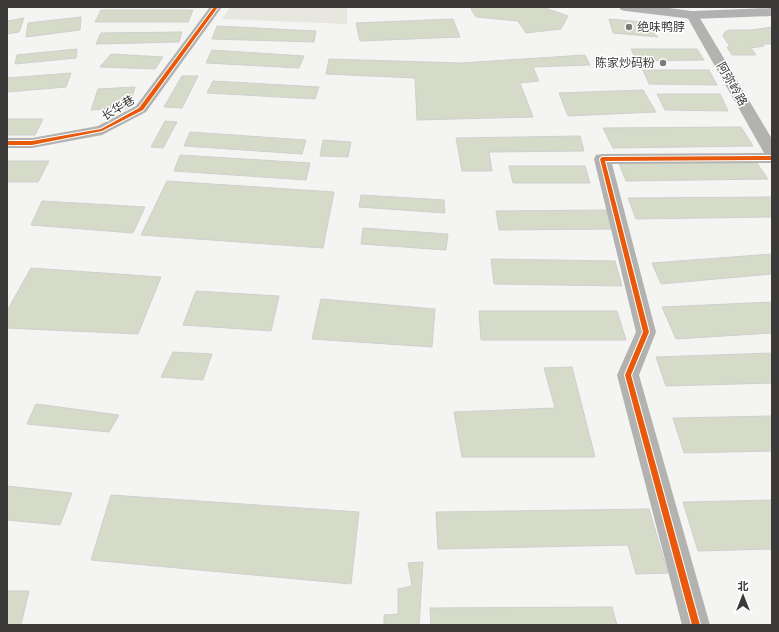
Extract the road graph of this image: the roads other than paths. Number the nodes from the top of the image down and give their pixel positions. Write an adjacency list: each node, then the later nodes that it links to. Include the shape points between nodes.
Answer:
1 (216, 7): 5 (street, 长华巷, via 141,109 102,130 32,143)
2 (626, 7): 4 (main road)
3 (772, 12): 4 (main road)
4 (692, 14): 6 (street, 阿弥岭路)
5 (7, 143)
6 (772, 153)
7 (772, 158): 8 (street, via 602,159 646,332 628,375)
8 (696, 625)

